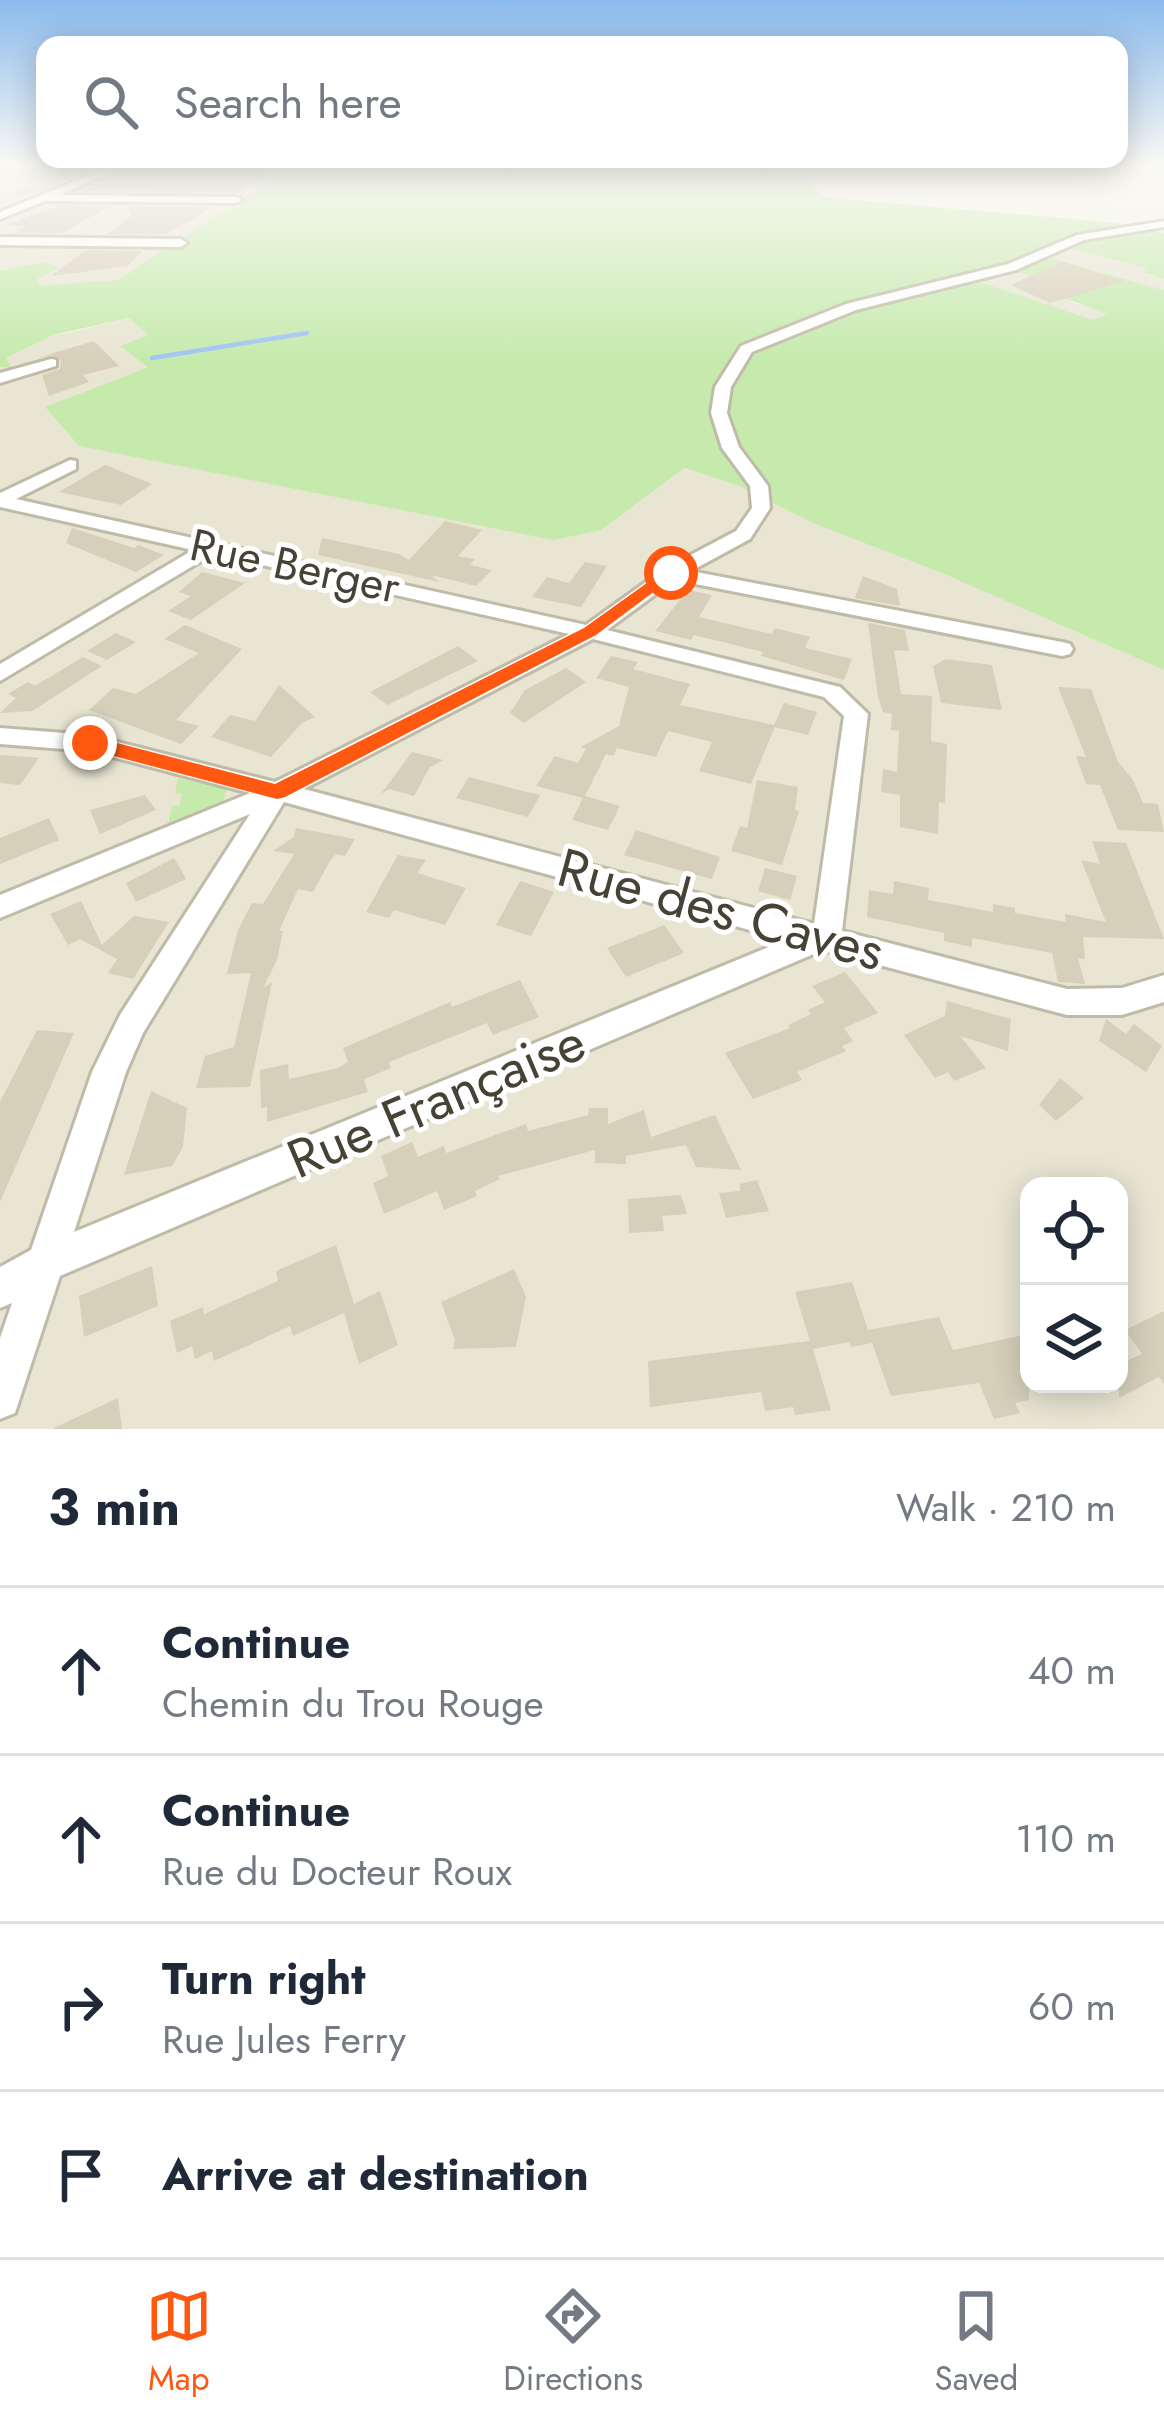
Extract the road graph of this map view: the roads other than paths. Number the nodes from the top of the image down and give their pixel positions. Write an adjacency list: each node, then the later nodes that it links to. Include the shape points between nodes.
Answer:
1 (1121, 231): 9 (street, via 851,307 746,349 722,387 719,413 731,448 759,485 760,508 743,535)
2 (0, 241): 3 (street)
3 (181, 243)
4 (51, 363): 5 (street)
5 (0, 378)
6 (70, 465): 7 (street)
7 (0, 500): 8 (street, Rue Berger)
8 (210, 548): 10 (street, Rue Berger); 12 (street)
9 (680, 569): 10 (street); 11 (street)
10 (590, 632): 14 (street); 16 (street, Rue Berger, via 832,692 856,715)
11 (1062, 649)
12 (0, 674)
13 (0, 736): 14 (street, Rue des Caves, via 90,743)
14 (277, 792): 15 (street); 16 (street, Rue des Caves); 18 (street, via 131,1024)
15 (0, 908)
16 (827, 936): 17 (street, Rue des Caves, via 1067,1003 1112,1005); 18 (street, Rue Française)
17 (1164, 988)
18 (45, 1263): 19 (street, Rue Française); 20 (street)
19 (0, 1289)
20 (0, 1399)

